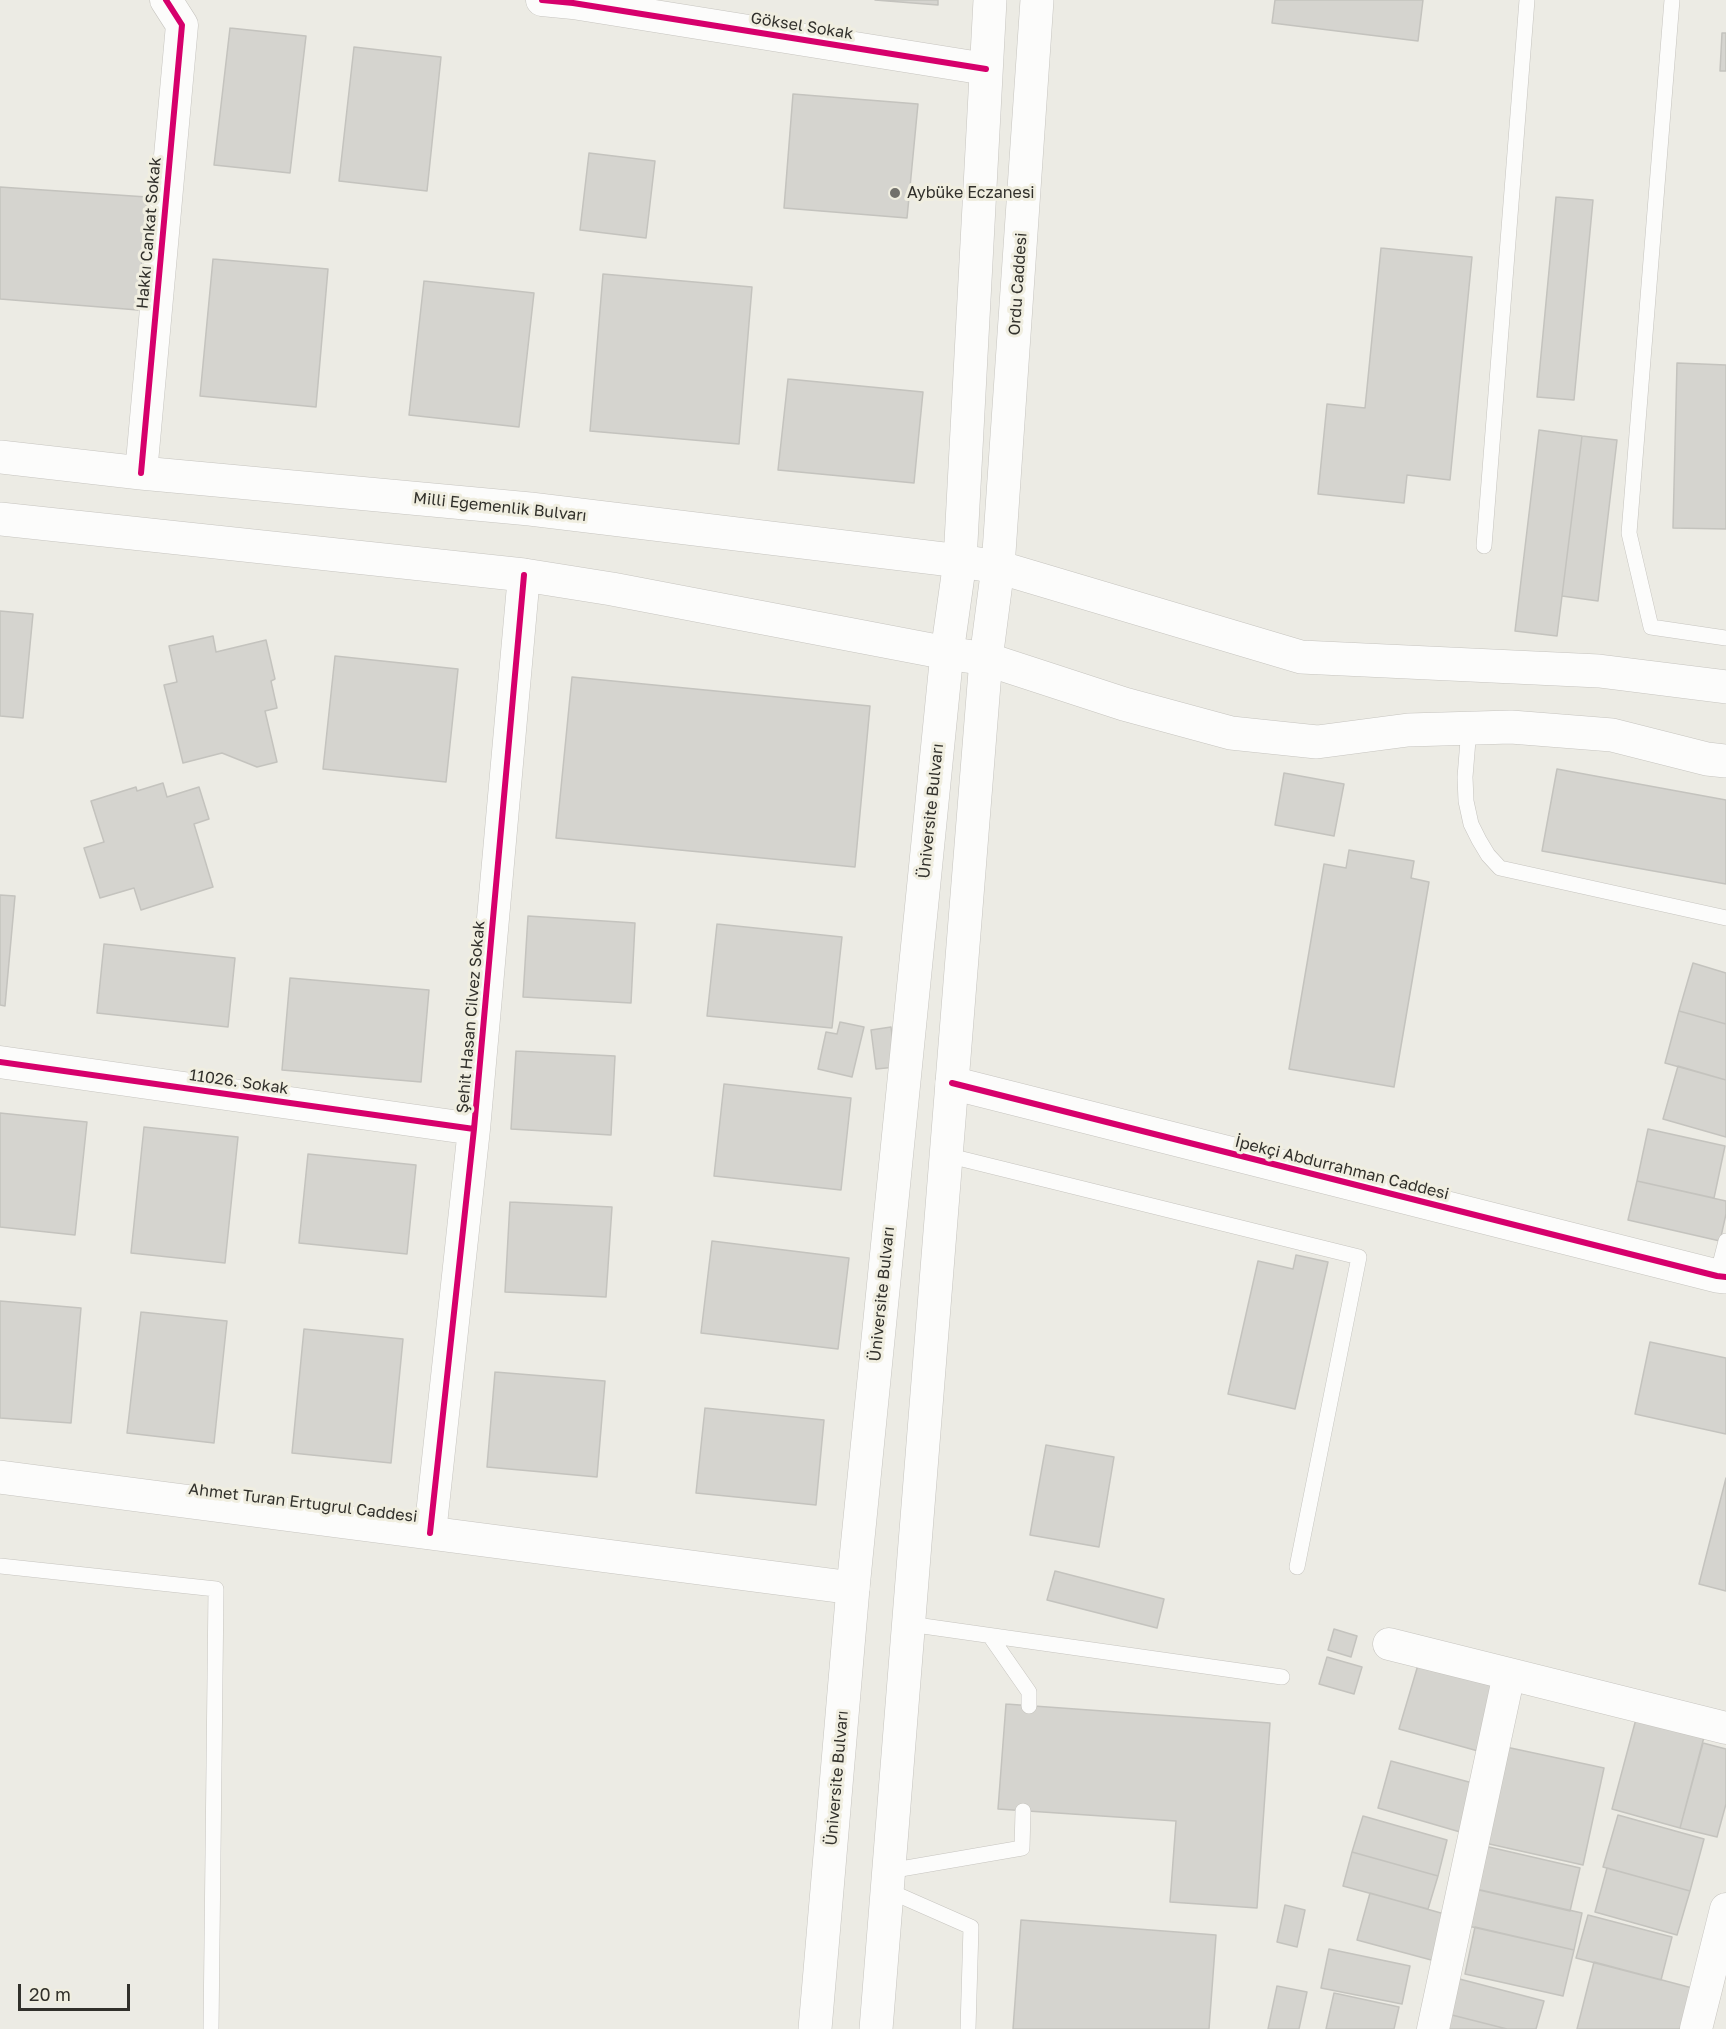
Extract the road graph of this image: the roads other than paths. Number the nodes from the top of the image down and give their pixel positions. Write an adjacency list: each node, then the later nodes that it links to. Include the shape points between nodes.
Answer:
1 (166, 0): 10 (street, Hakkı Cankat Sokak, via 182,25)
2 (542, 0): 7 (street, Göksel Sokak)
3 (990, 0): 8 (main road)
4 (1037, 0): 14 (main road, Ordu Caddesi)
5 (1527, 0): 12 (lane)
6 (1672, 0): 16 (lane, via 1629,533 1651,627)
7 (573, 2): 8 (street, Göksel Sokak)
8 (986, 69): 13 (main road)
9 (0, 457): 10 (main road, Milli Egemenlik Bulvarı)
10 (141, 473): 13 (main road, Milli Egemenlik Bulvarı, via 530,509)
11 (0, 519): 15 (main road)
12 (1484, 546)
13 (960, 561): 14 (main road, Milli Egemenlik Bulvarı); 17 (main road, Üniversite Bulvarı)
14 (998, 567): 18 (main road); 19 (main road, Milli Egemenlik Bulvarı, via 1301,657 1599,671)
15 (524, 575): 17 (main road); 25 (street, Şehit Hasan Cilvez Sokak)
16 (1726, 638)
17 (946, 653): 18 (main road); 33 (main road, Üniversite Bulvarı)
18 (987, 659): 20 (main road, via 1124,704 1231,733 1317,742 1408,730); 24 (main road)
19 (1726, 687)
20 (1469, 728): 21 (main road, via 1511,727 1612,735); 22 (lane, via 1465,777 1471,824 1500,868)
21 (1726, 761)
22 (1726, 918)
23 (0, 1062): 25 (street, 11026. Sokak)
24 (952, 1083): 26 (main road); 28 (main road, İpekçi Abdurrahman Caddesi)
25 (474, 1129): 30 (street, Şehit Hasan Cilvez Sokak)
26 (946, 1155): 32 (lane, via 1359,1257); 34 (main road)
27 (1726, 1241): 28 (lane)
28 (1721, 1277)
29 (0, 1477): 30 (main road, Ahmet Turan Ertuğrul Caddesi)
30 (430, 1533): 33 (main road, Ahmet Turan Ertuğrul Caddesi)
31 (0, 1566): 44 (lane, via 216,1589)
32 (1297, 1567)
33 (853, 1588): 45 (main road, Üniversite Bulvarı)
34 (909, 1624): 35 (lane); 42 (main road)
35 (990, 1636): 38 (lane); 39 (lane, via 1029,1692)
36 (1389, 1644): 37 (street)
37 (1509, 1674): 40 (street); 48 (street)
38 (1282, 1677)
39 (1029, 1706)
40 (1726, 1728)
41 (1023, 1811): 42 (lane, via 1022,1848)
42 (888, 1881): 46 (main road); 47 (lane, via 971,1927)
43 (1726, 1912): 49 (street)
44 (211, 2029)
45 (815, 2029)
46 (876, 2029)
47 (968, 2029)
48 (1433, 2029)
49 (1696, 2029)

